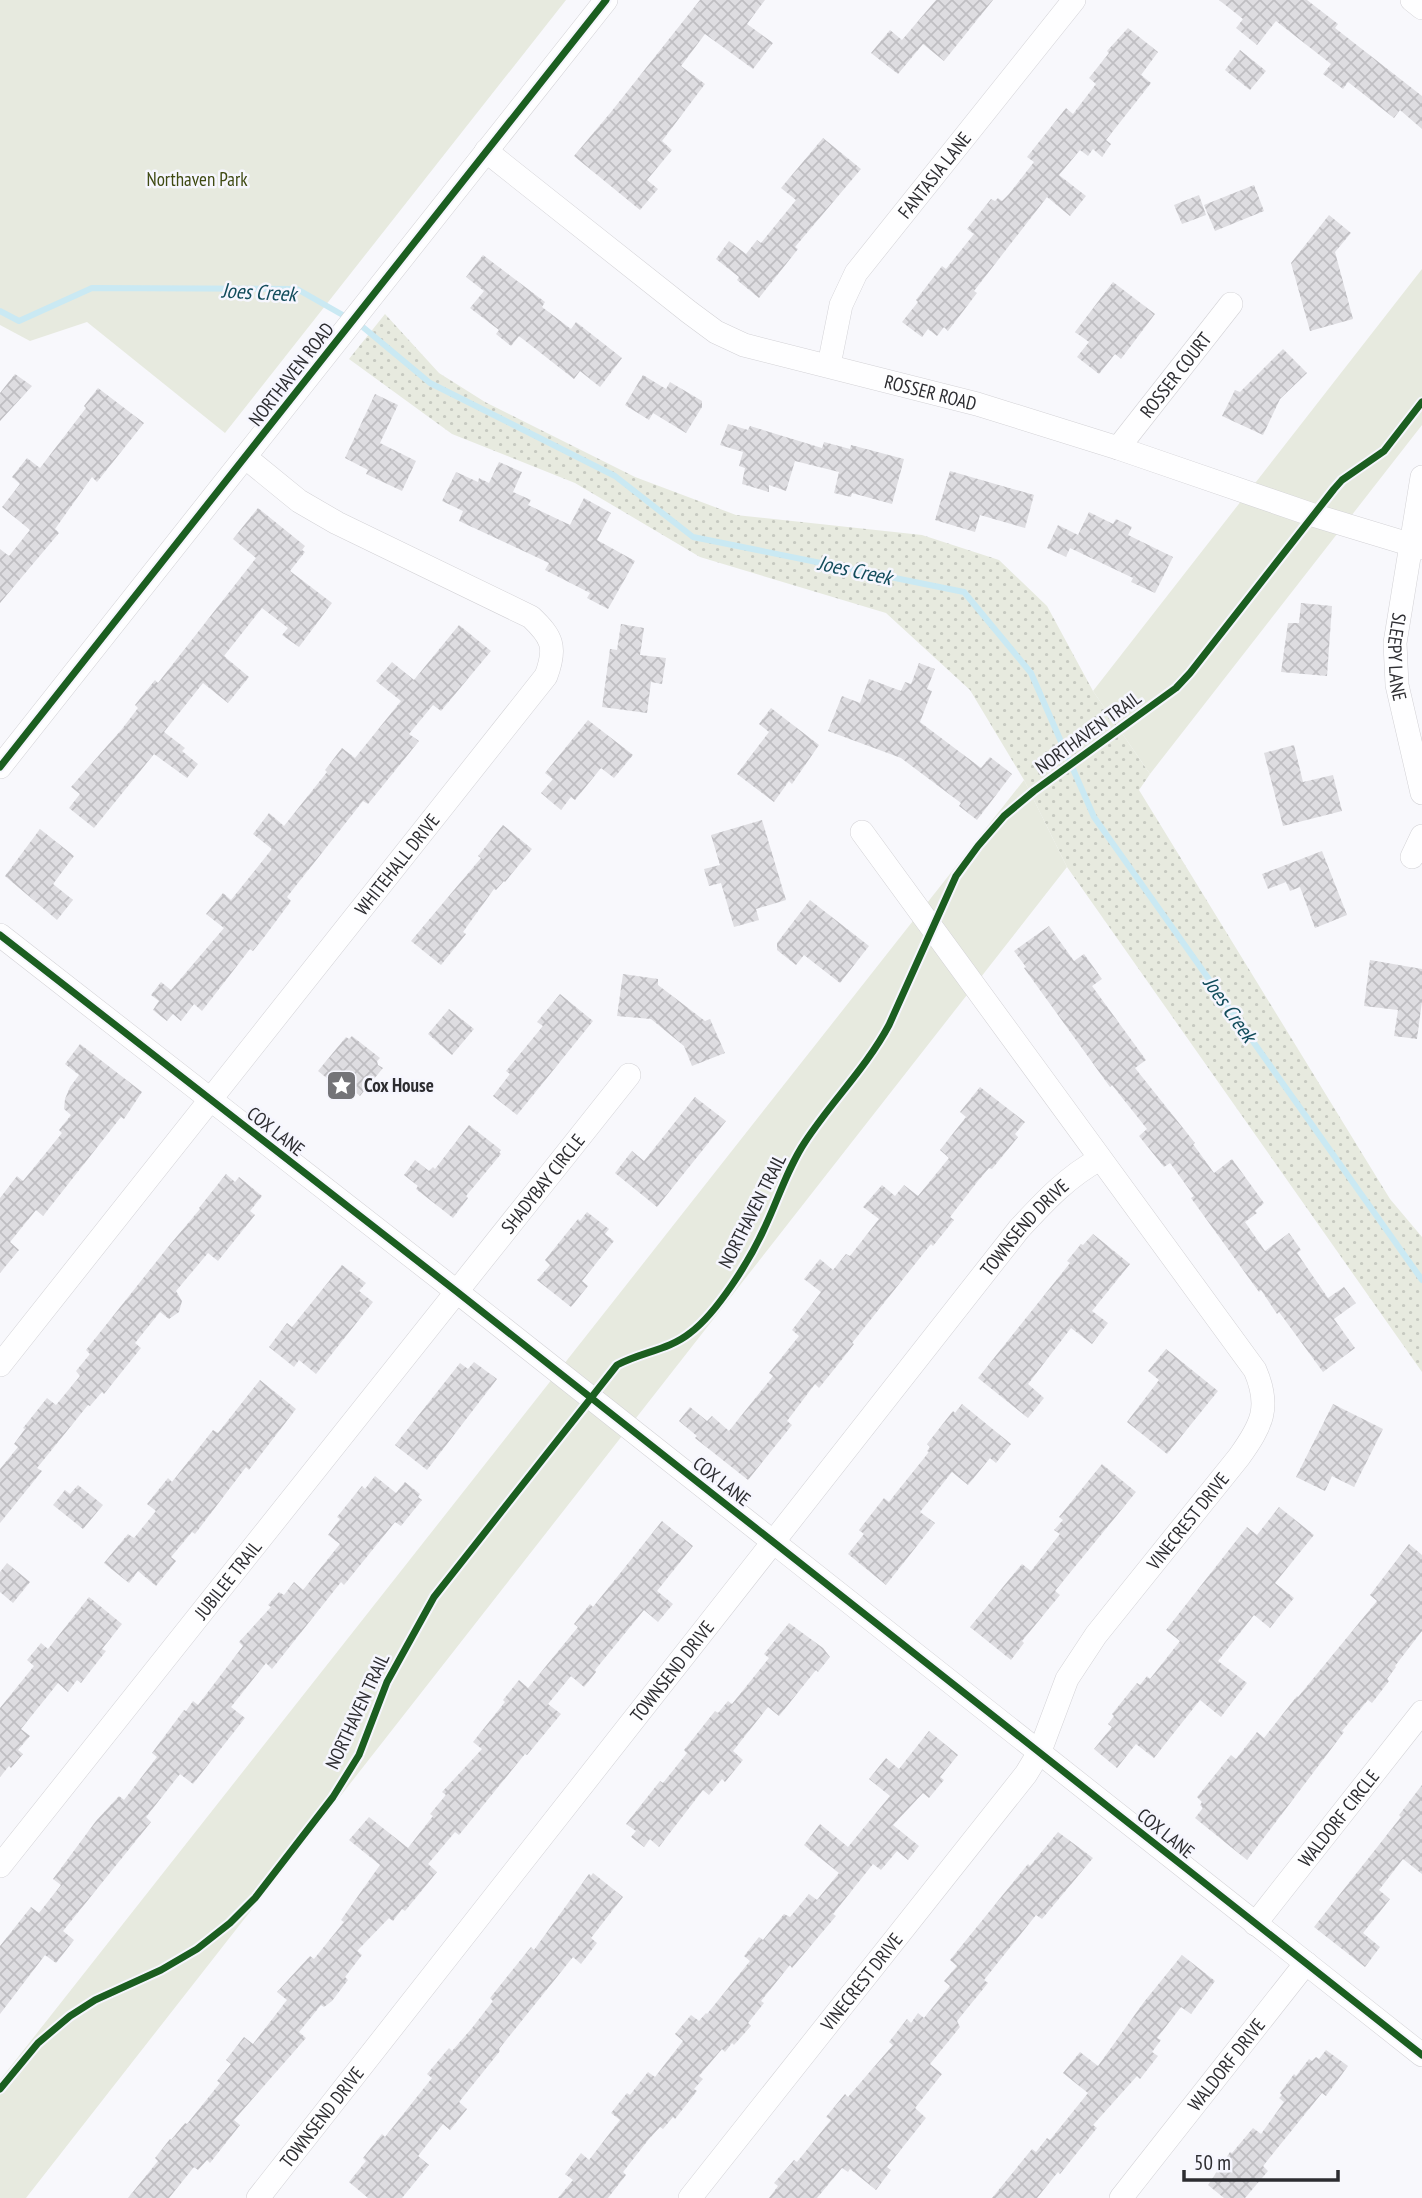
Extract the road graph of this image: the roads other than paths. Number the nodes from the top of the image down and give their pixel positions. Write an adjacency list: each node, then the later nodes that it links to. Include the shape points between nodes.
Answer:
1 (606, 0): 5 (street, NORTHAVEN ROAD)
2 (1074, 0): 7 (street, FANTASIA LANE, via 856,273 841,305)
3 (1412, 0): 4 (street)
4 (1422, 8)
5 (485, 151): 7 (street, ROSSER ROAD, via 716,332 770,353); 9 (street, NORTHAVEN ROAD)
6 (1231, 304): 8 (street, ROSSER COURT)
7 (829, 365): 8 (street, ROSSER ROAD)
8 (1118, 448): 11 (street, ROSSER ROAD)
9 (245, 457): 12 (street, NORTHAVEN ROAD); 17 (street, WHITEHALL DRIVE, via 299,501 337,523 531,617 547,633 552,661 547,676)
10 (1422, 477): 11 (street, SLEEPY LANE)
11 (1416, 546): 13 (street, SLEEPY LANE, via 1395,643 1397,685)
12 (0, 767)
13 (1422, 793)
14 (862, 832): 18 (street, VINECREST DRIVE)
15 (0, 935): 17 (street, COX LANE)
16 (629, 1075): 19 (street, SHADYBAY CIRCLE)
17 (211, 1099): 19 (street, COX LANE); 20 (street, WHITEHALL DRIVE)
18 (1100, 1159): 21 (street, TOWNSEND DRIVE, via 1050,1195 1019,1229); 23 (street, VINECREST DRIVE, via 1255,1370 1263,1387 1263,1416 1239,1457 1096,1635 1067,1679)
19 (456, 1292): 21 (street, COX LANE); 24 (street, JUBILEE TRAIL)
20 (0, 1365)
21 (774, 1542): 23 (street, COX LANE); 28 (street, TOWNSEND DRIVE)
22 (1422, 1712): 25 (street, WALDORF CIRCLE)
23 (1040, 1751): 25 (street, COX LANE); 29 (street, VINECREST DRIVE)
24 (0, 1866)
25 (1255, 1924): 26 (street, COX LANE)
26 (1306, 1963): 27 (street, COX LANE); 30 (street, WALDORF DRIVE)
27 (1422, 2055)
28 (258, 2198)
29 (690, 2198)
30 (1121, 2198)

